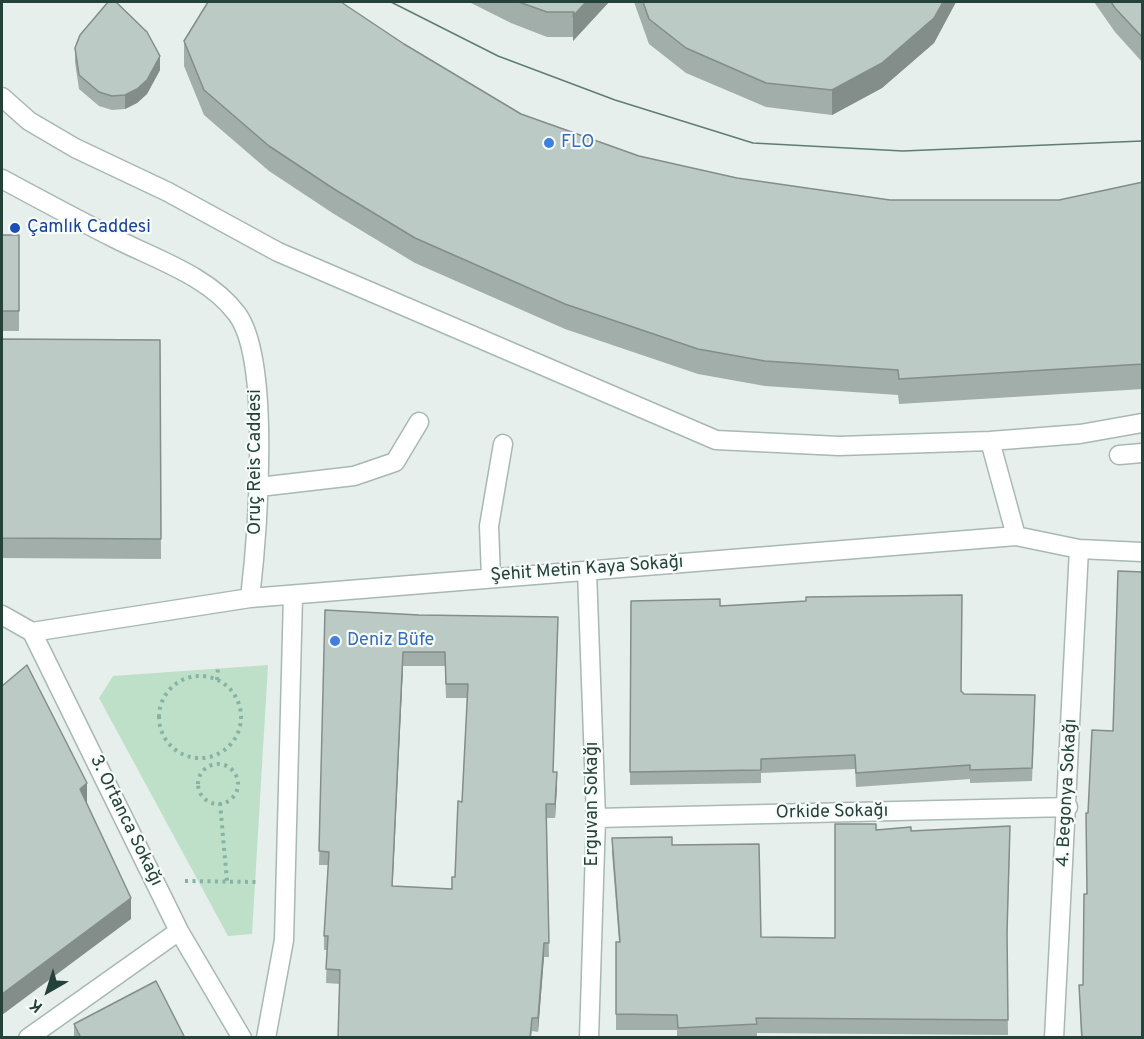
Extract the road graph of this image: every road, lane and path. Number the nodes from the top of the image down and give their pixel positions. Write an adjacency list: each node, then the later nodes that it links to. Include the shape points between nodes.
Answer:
1 (3, 100): 5 (street, via 29,121 75,148 168,192 278,252 717,440 839,446)
2 (2, 179): 9 (street, Oruç Reis Caddesi, via 209,286 238,315 250,345 256,380)
3 (419, 422): 9 (street, via 395,462 354,476)
4 (1143, 423): 5 (street, via 1080,434)
5 (990, 441): 10 (street)
6 (503, 444): 14 (street, via 489,526)
7 (1143, 453): 8 (street)
8 (1119, 455)
9 (259, 487): 16 (street, Oruç Reis Caddesi)
10 (1016, 536): 11 (street, Şehit Metin Kaya Sokağı); 13 (street, Şehit Metin Kaya Sokağı)
11 (1079, 549): 12 (street, Şehit Metin Kaya Sokağı); 24 (street, 4. Begonya Sokağı)
12 (1143, 552)
13 (587, 571): 14 (street, Şehit Metin Kaya Sokağı); 25 (street, Erguvan Sokağı)
14 (491, 577): 15 (street, Şehit Metin Kaya Sokağı)
15 (293, 596): 16 (street, Şehit Metin Kaya Sokağı); 28 (street)
16 (250, 598): 18 (street, Şehit Metin Kaya Sokağı)
17 (2, 615): 18 (street)
18 (32, 632): 26 (street, 3. Ortanca Sokağı)
19 (218, 668): 20 (path)
20 (217, 680): 21 (path, via 237,700 239,729 233,741); 21 (path, via 196,677 177,684 161,703 159,716 160,729 174,749 185,756)
21 (210, 758): 22 (path)
22 (213, 765): 23 (path, via 202,772 199,791 207,801); 23 (path, via 226,766 237,781 236,793)
23 (220, 803): 27 (path)
24 (1068, 807): 25 (street, Orkide Sokağı); 34 (street, 4. Begonya Sokağı)
25 (596, 818): 33 (street, Erguvan Sokağı)
26 (155, 881): 27 (path); 29 (street, 3. Ortanca Sokağı)
27 (227, 881): 28 (path)
28 (286, 882): 32 (street, via 284,940)
29 (179, 931): 30 (street); 31 (street, 3. Ortanca Sokağı)
30 (28, 1038)
31 (242, 1038)
32 (266, 1038)
33 (589, 1038)
34 (1054, 1038)

